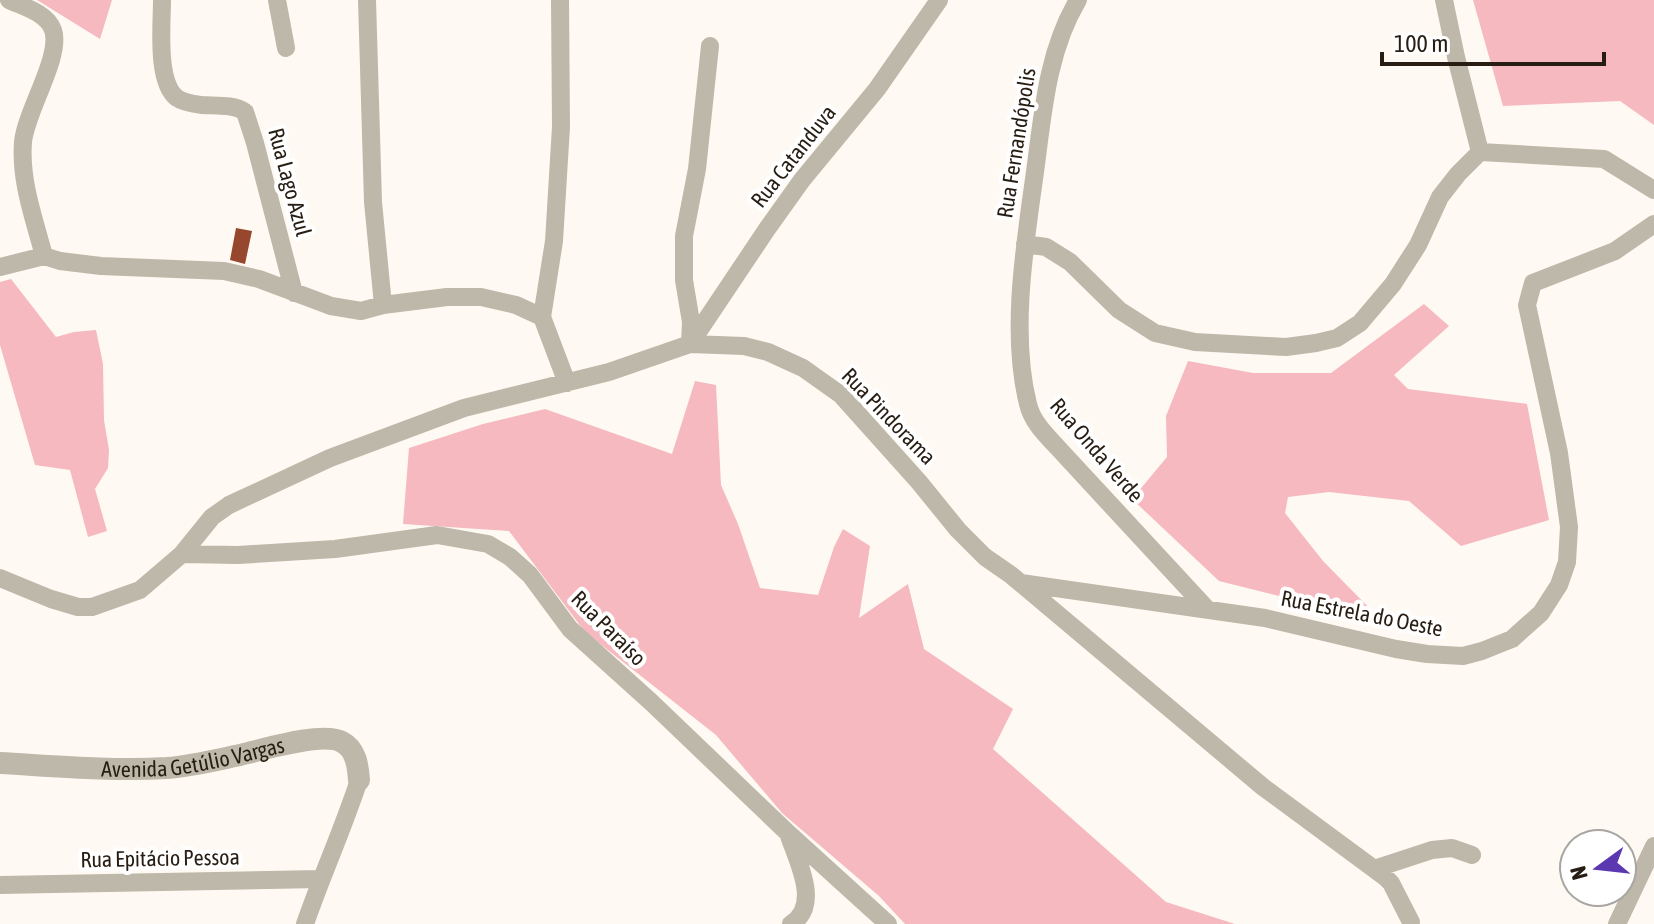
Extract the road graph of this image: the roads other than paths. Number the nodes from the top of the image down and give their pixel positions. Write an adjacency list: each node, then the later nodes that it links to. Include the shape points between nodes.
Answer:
1 (9, 0): 17 (street, via 38,13 52,26 55,38 24,138 25,187)
2 (162, 0): 12 (street, via 163,65)
3 (277, 0): 10 (street)
4 (367, 0): 20 (street, via 373,202)
5 (560, 0): 21 (street, via 561,127 554,241)
6 (939, 0): 22 (street, Rua Catanduva, via 877,89 802,180)
7 (1078, 0): 16 (street, Rua Fernandópolis, via 1053,56)
8 (1444, 0): 13 (street)
9 (710, 46): 22 (street, via 684,236)
10 (286, 48)
11 (154, 72): 12 (street, via 161,94)
12 (175, 97): 19 (street, Rua Lago Azul, via 245,112)
13 (1480, 152): 14 (street, via 1604,159); 16 (street, Rua Fernandópolis, via 1440,197 1418,245 1360,323 1337,338 1316,343 1286,347 1195,342 1155,333 1119,310 1070,262 1046,247)
14 (1654, 190)
15 (1654, 224): 27 (street, Rua Estrela do Oeste, via 1615,251 1533,283 1527,305 1559,453 1569,527 1567,562 1541,613 1512,639 1463,656 1427,654)
16 (1025, 244): 27 (street, Rua Onda Verde, via 1021,364 1028,407 1037,425)
17 (44, 256): 18 (street); 19 (street, via 101,266 224,271)
18 (0, 267)
19 (294, 293): 20 (street, via 361,311)
20 (383, 305): 21 (street, via 481,297)
21 (542, 317): 23 (street)
22 (690, 344): 23 (street, Rua Pindorama); 26 (street, Rua Pindorama, via 768,352 841,395 958,530)
23 (567, 383): 24 (street, Rua Pindorama, via 464,408 330,458 229,505)
24 (182, 554): 25 (street, Rua Pindorama, via 140,590 92,607 51,599); 30 (street, Rua Paraíso, via 335,549 437,535 488,544 530,575 570,629)
25 (0, 578)
26 (1021, 583): 27 (street, Rua Estrela do Oeste); 33 (street, Rua Pindorama, via 1263,787)
27 (1208, 610)
28 (0, 763): 29 (street, Avenida Getúlio Vargas, via 169,768 331,739 349,747)
29 (359, 780): 34 (street)
30 (789, 834): 38 (street, via 806,892 805,909); 39 (street, Rua Paraíso)
31 (1654, 846): 40 (street)
32 (1472, 855): 33 (street, via 1452,848 1432,850)
33 (1374, 869): 36 (street, Rua Pindorama, via 1391,883)
34 (320, 879): 35 (street, Rua Epitácio Pessoa); 37 (street)
35 (0, 885)
36 (1411, 922)
37 (305, 924)
38 (791, 924)
39 (888, 924)
40 (1617, 924)

